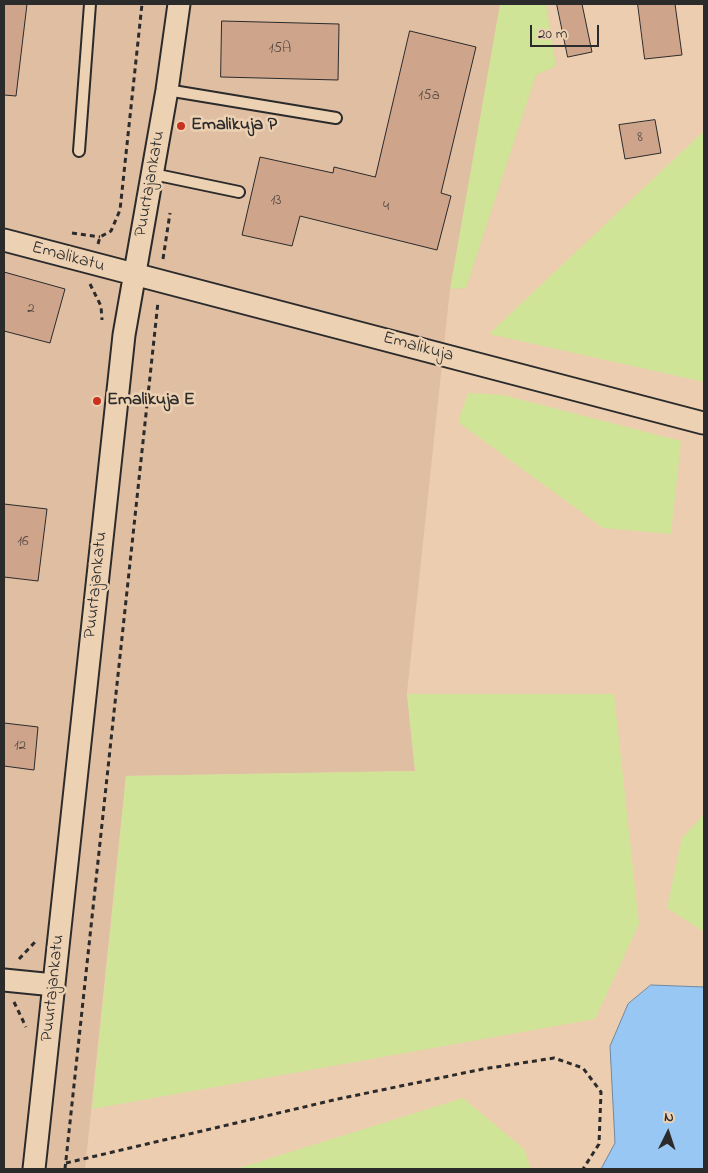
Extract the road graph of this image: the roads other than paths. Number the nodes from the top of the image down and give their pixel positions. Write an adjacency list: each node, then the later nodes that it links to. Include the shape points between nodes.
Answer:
1 (90, 4): 5 (lane)
2 (179, 4): 3 (street, Puurtajankatu)
3 (167, 90): 4 (lane); 6 (street, Puurtajankatu)
4 (336, 118)
5 (79, 151)
6 (153, 174): 7 (lane); 9 (street, Puurtajankatu)
7 (239, 192)
8 (4, 240): 9 (street, Emalikatu)
9 (133, 275): 10 (street, Emalikuja); 12 (street, Puurtajankatu)
10 (703, 423)
11 (4, 980): 12 (street)
12 (54, 986): 13 (street, Puurtajankatu)
13 (34, 1169)

